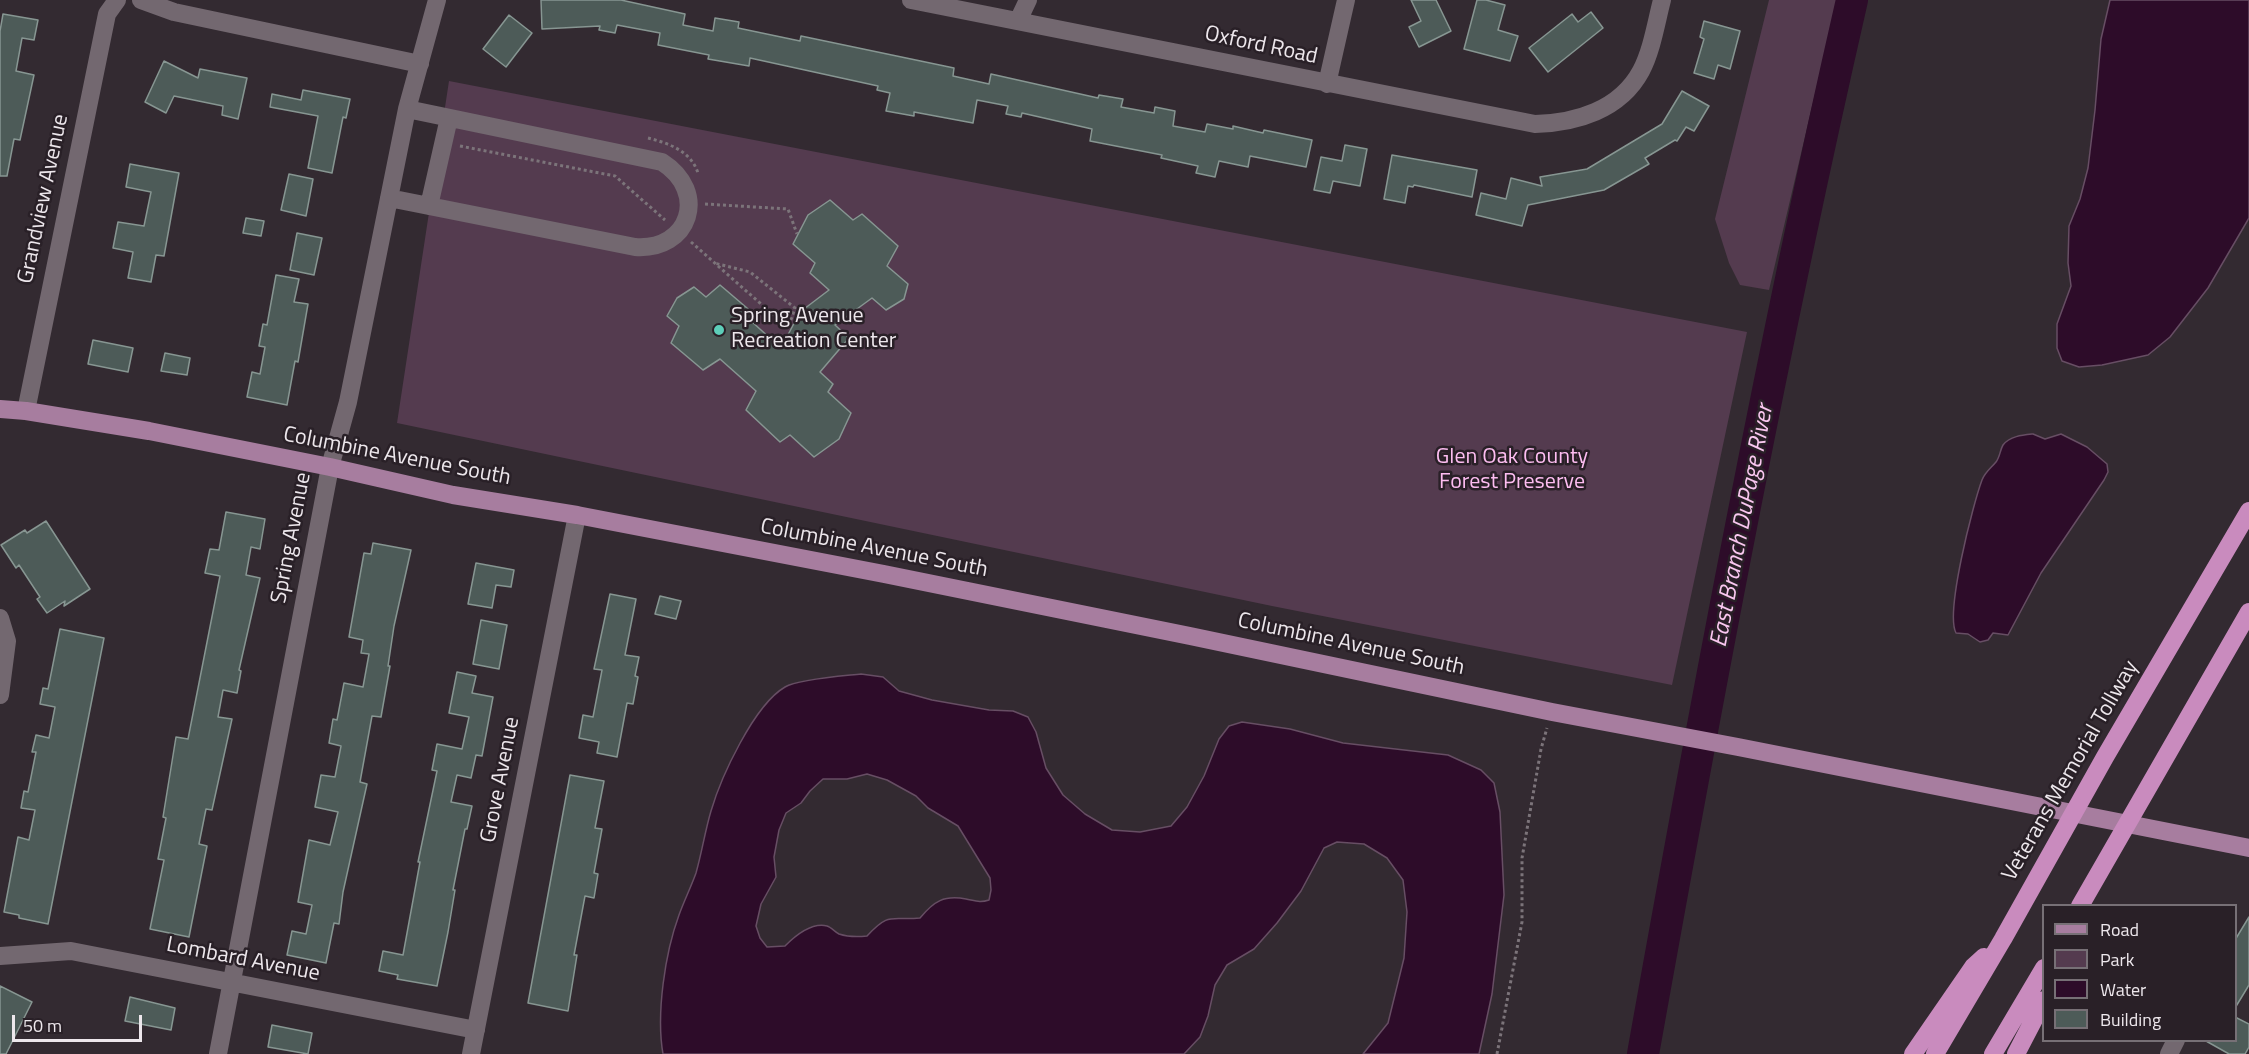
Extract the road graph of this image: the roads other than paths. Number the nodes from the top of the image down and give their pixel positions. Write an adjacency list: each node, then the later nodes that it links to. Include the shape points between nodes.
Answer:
1 (117, 0): 16 (street, Grandview Avenue, via 107,14)
2 (141, 0): 9 (street, via 174,12)
3 (911, 0): 8 (street, Oxford Road)
4 (1028, 0): 8 (street)
5 (1346, 0): 10 (street)
6 (1662, 0): 10 (street, Oxford Road, via 1641,70 1628,90 1601,111 1557,123 1535,124)
7 (438, 1): 9 (street, Spring Avenue)
8 (1018, 21): 10 (street, Oxford Road)
9 (420, 64): 11 (street, Spring Avenue)
10 (1327, 84)
11 (407, 110): 12 (street); 13 (street, Spring Avenue)
12 (449, 118): 14 (street); 14 (street, via 662,162 679,176 689,195 689,210 678,232 663,244 649,248)
13 (389, 198): 14 (street); 17 (street, Spring Avenue, via 348,402)
14 (429, 206)
15 (0, 409): 16 (main road, Columbine Avenue South)
16 (26, 411): 17 (main road, Columbine Avenue South)
17 (330, 467): 19 (main road, Columbine Avenue South, via 453,495); 28 (street, Spring Avenue)
18 (2249, 511): 25 (highway, Veterans Memorial Tollway)
19 (578, 515): 23 (main road, Columbine Avenue South); 30 (street, Grove Avenue)
20 (2249, 612): 24 (highway)
21 (0, 618): 22 (street, via 7,641)
22 (0, 695)
23 (2249, 848)
24 (2082, 904)
25 (2003, 939): 33 (highway, via 1973,967); 34 (highway, Veterans Memorial Tollway)
26 (0, 956): 28 (street, Lombard Avenue, via 71,951)
27 (2042, 970): 35 (highway)
28 (232, 982): 30 (street, Lombard Avenue); 31 (street, Spring Avenue)
29 (2042, 1002): 36 (highway)
30 (476, 1030): 32 (street, Grove Avenue)
31 (218, 1054)
32 (471, 1054)
33 (1912, 1054)
34 (1935, 1054)
35 (1993, 1054)
36 (2016, 1054)

